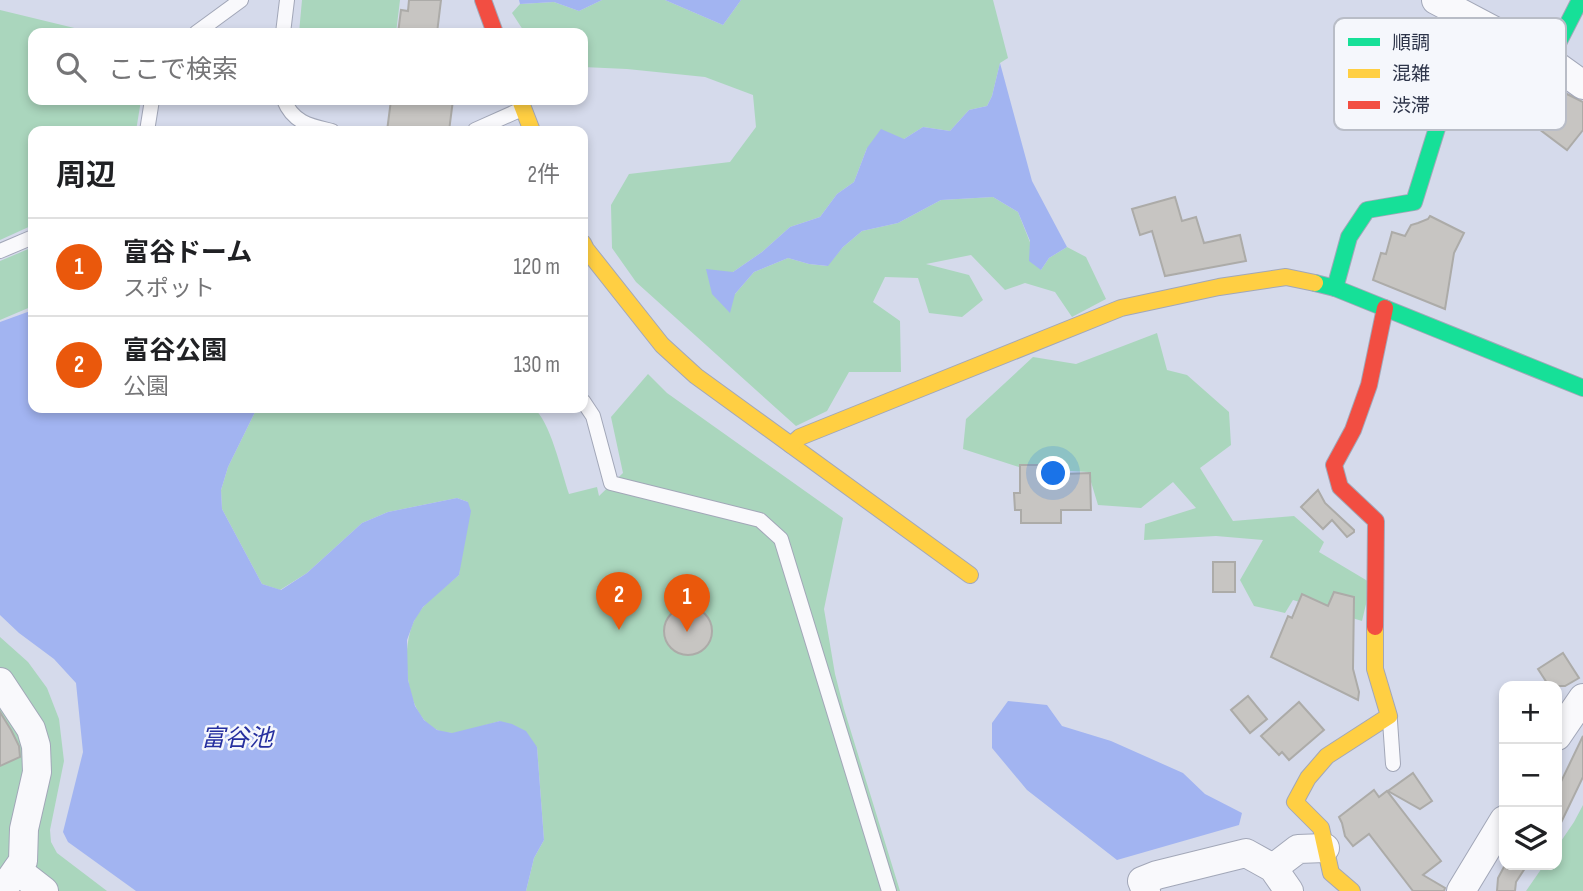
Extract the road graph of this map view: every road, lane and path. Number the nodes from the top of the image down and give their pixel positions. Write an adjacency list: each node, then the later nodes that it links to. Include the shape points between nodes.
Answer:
1 (241, 0): 8 (lane)
2 (287, 0): 9 (lane)
3 (482, 0): 10 (street)
4 (1436, 0): 6 (street)
5 (1580, 0): 7 (street)
6 (1470, 18)
7 (1566, 27)
8 (204, 28)
9 (284, 28)
10 (493, 28)
11 (1566, 73): 12 (street)
12 (1583, 85)
13 (151, 105): 17 (lane)
14 (286, 105): 18 (lane, via 303,124)
15 (520, 105): 19 (lane)
16 (522, 105): 20 (street)
17 (148, 126)
18 (311, 126)
19 (482, 126)
20 (530, 126)
21 (1436, 130): 25 (street, via 1414,202 1367,210 1349,237)
22 (28, 239): 23 (lane)
23 (0, 251)
24 (588, 252): 29 (street, via 662,345 696,376)
25 (1335, 288): 26 (street); 29 (street, via 1286,276 1121,308 800,437)
26 (1385, 308): 27 (street); 33 (street, via 1369,384 1353,430 1334,465 1340,487 1376,521 1376,670)
27 (1583, 388)
28 (588, 408): 41 (lane, via 611,483 760,520 781,539)
29 (791, 445): 30 (street)
30 (970, 575)
31 (0, 682): 39 (street, via 31,729 36,746 37,772 24,829 23,861)
32 (1583, 698): 34 (street)
33 (1390, 716): 35 (lane); 37 (street, via 1327,756 1295,802 1321,828)
34 (1562, 729)
35 (1393, 764)
36 (1499, 828): 45 (street)
37 (1325, 848): 38 (street, via 1298,849); 44 (street, via 1331,873)
38 (1273, 868): 42 (street, via 1246,853 1157,875 1142,881); 43 (street)
39 (8, 877): 40 (street)
40 (44, 891)
41 (889, 891)
42 (1146, 891)
43 (1289, 891)
44 (1352, 891)
45 (1461, 891)

